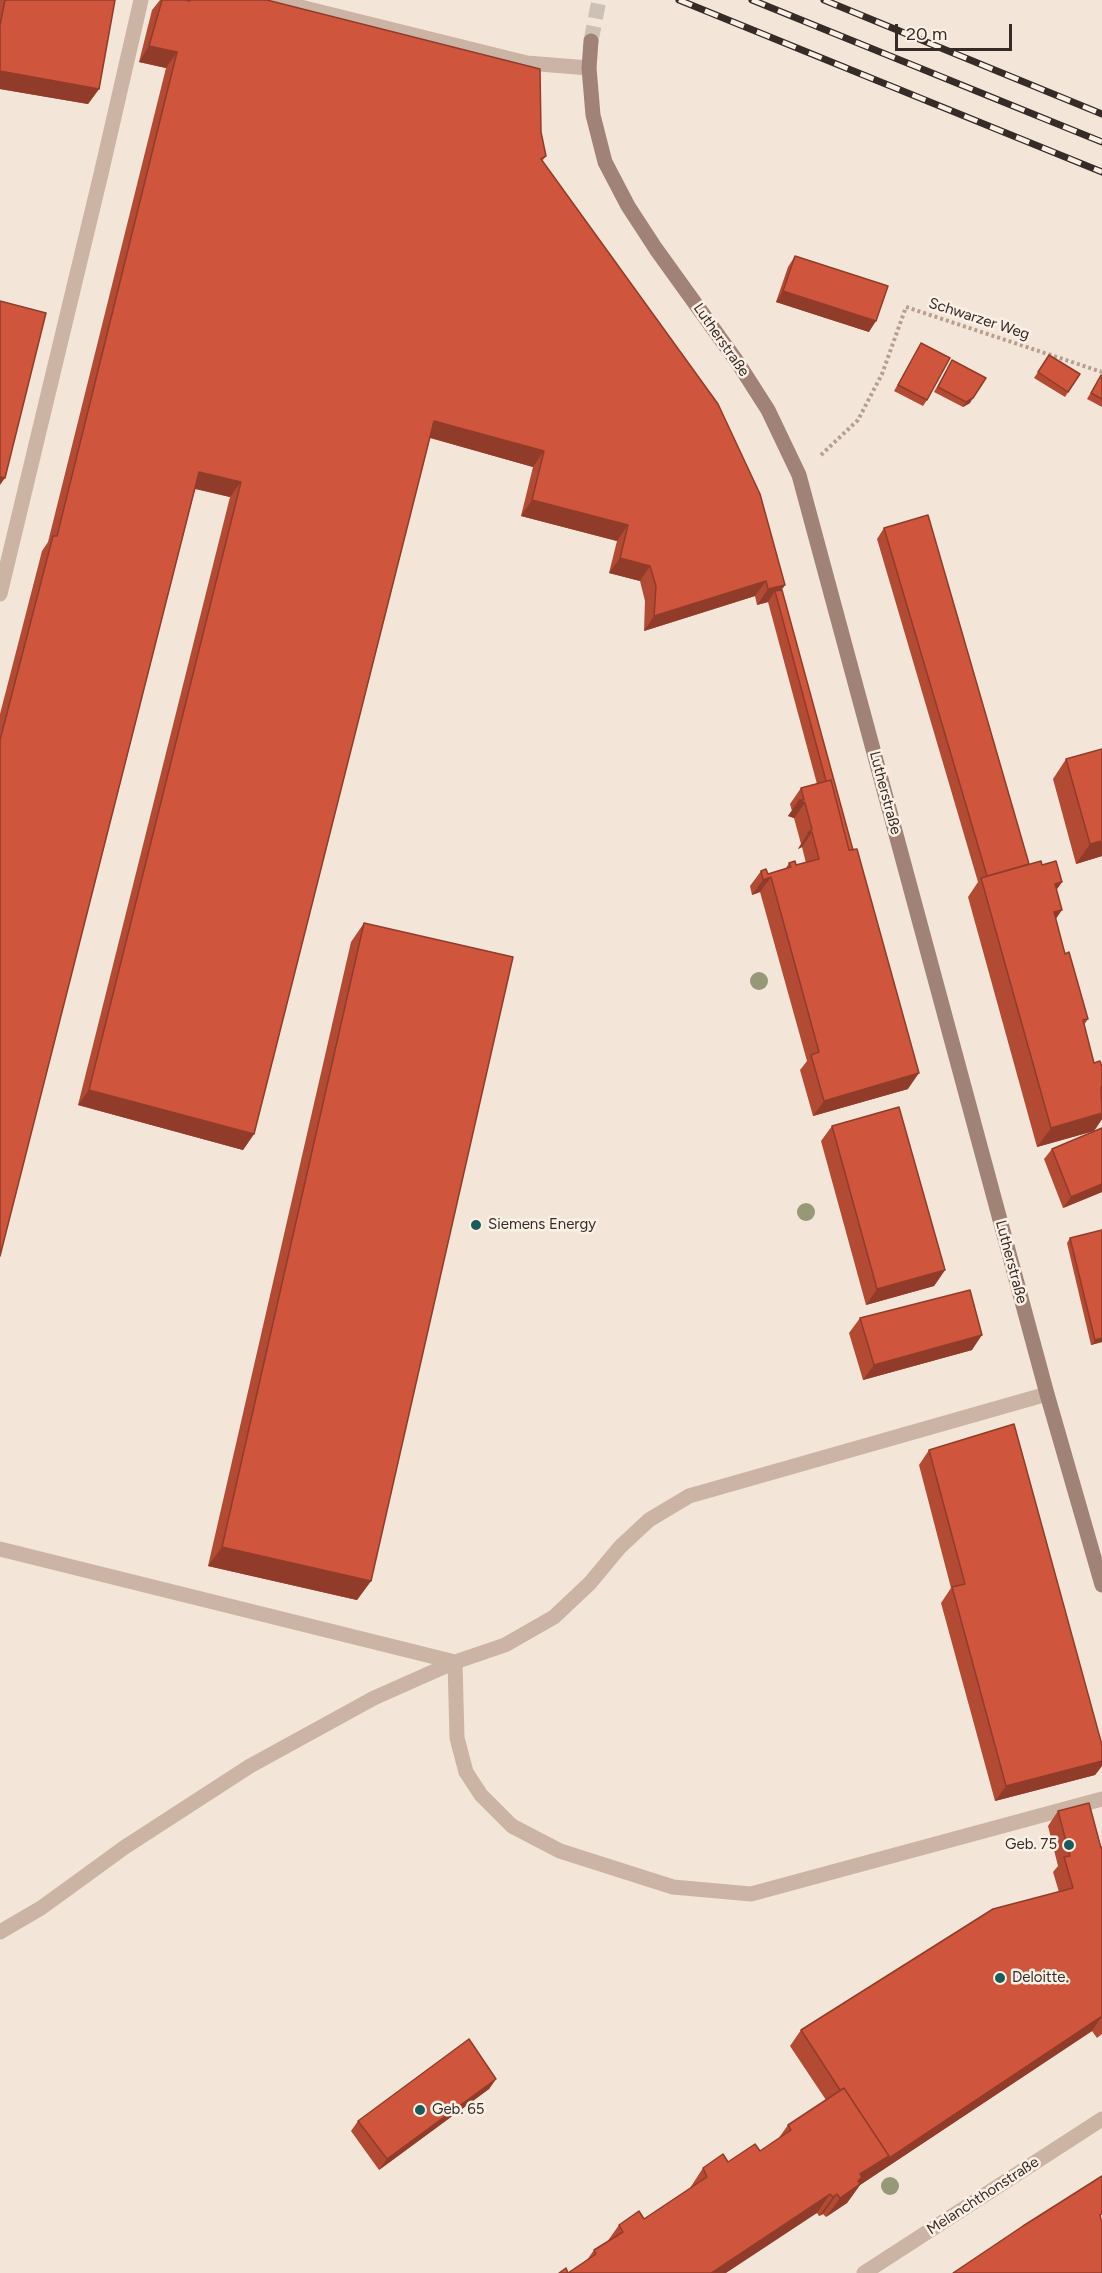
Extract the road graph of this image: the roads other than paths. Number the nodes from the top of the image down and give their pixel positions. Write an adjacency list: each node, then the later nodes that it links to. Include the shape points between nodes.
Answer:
1 (141, 0): 5 (street)
2 (272, 0): 4 (street, via 527,63)
3 (591, 41): 4 (street, Lutherstraße)
4 (589, 68): 6 (street, Lutherstraße, via 593,116 605,162 628,206 768,410 799,475)
5 (0, 594)
6 (1047, 1394): 8 (street, Lutherstraße); 9 (street, via 688,1496 649,1520 554,1617 505,1645)
7 (0, 1549): 9 (street)
8 (1102, 1585)
9 (455, 1662): 10 (street, via 457,1738 466,1772 481,1795 512,1826 560,1851 673,1887 751,1894); 11 (street, via 374,1698 250,1766)
10 (1102, 1799)
11 (0, 1932)
12 (1102, 2119): 13 (street, Melanchthonstraße)
13 (864, 2273)

